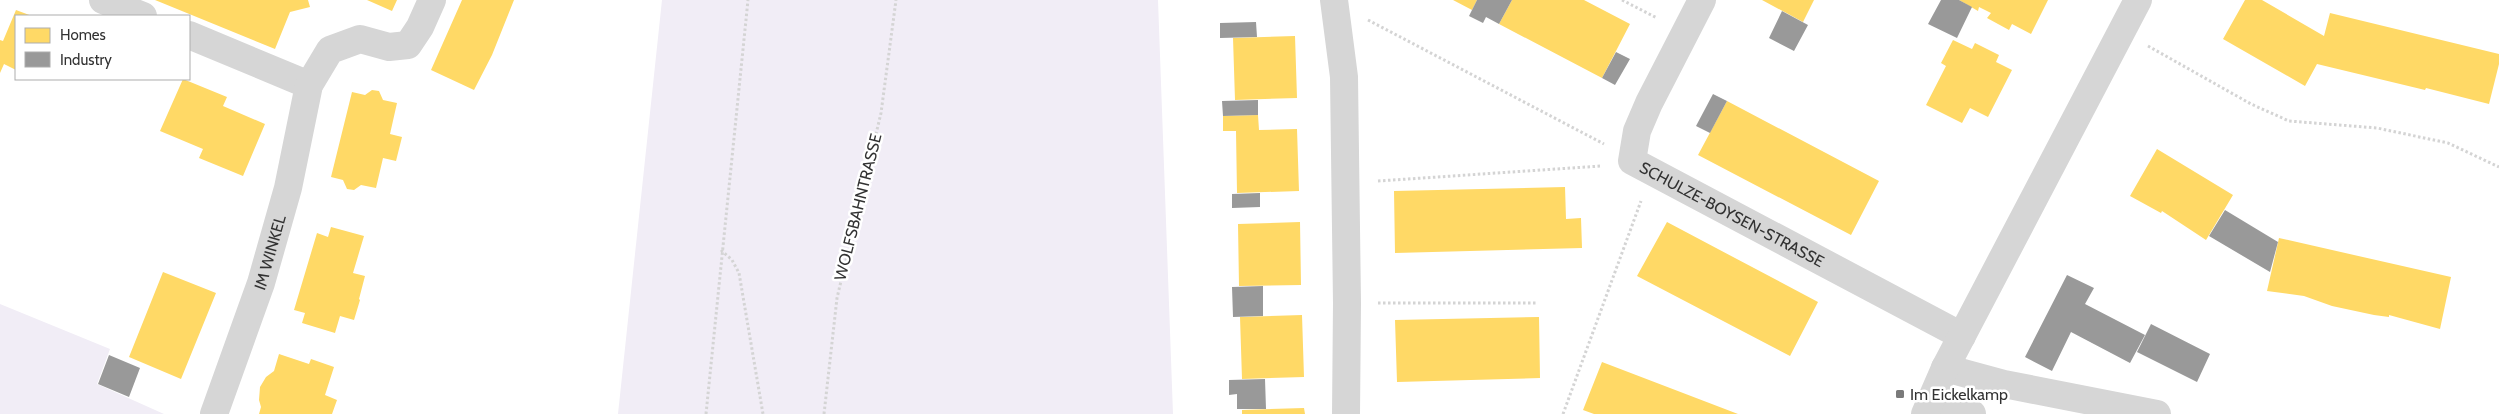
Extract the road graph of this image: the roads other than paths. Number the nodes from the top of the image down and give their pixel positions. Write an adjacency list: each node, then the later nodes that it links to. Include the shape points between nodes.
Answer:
1 (103, 0): 6 (street)
2 (432, 0): 8 (street, IM WINKEL, via 408,45 389,47 360,39 330,50)
3 (1702, 0): 9 (street, SCHULZE-BOYSEN-STRASSE, via 1637,132 1632,161)
4 (2138, 0): 9 (street)
5 (1334, 1): 14 (street, via 1344,77)
6 (140, 15)
7 (190, 35): 8 (street)
8 (309, 85): 13 (street, IM WINKEL, via 288,188 261,283)
9 (1962, 336): 10 (street)
10 (1945, 368): 11 (street); 12 (street, via 2004,384)
11 (1928, 407): 15 (street)
12 (2144, 413)
13 (214, 414)
14 (1346, 414)
15 (1972, 414)

